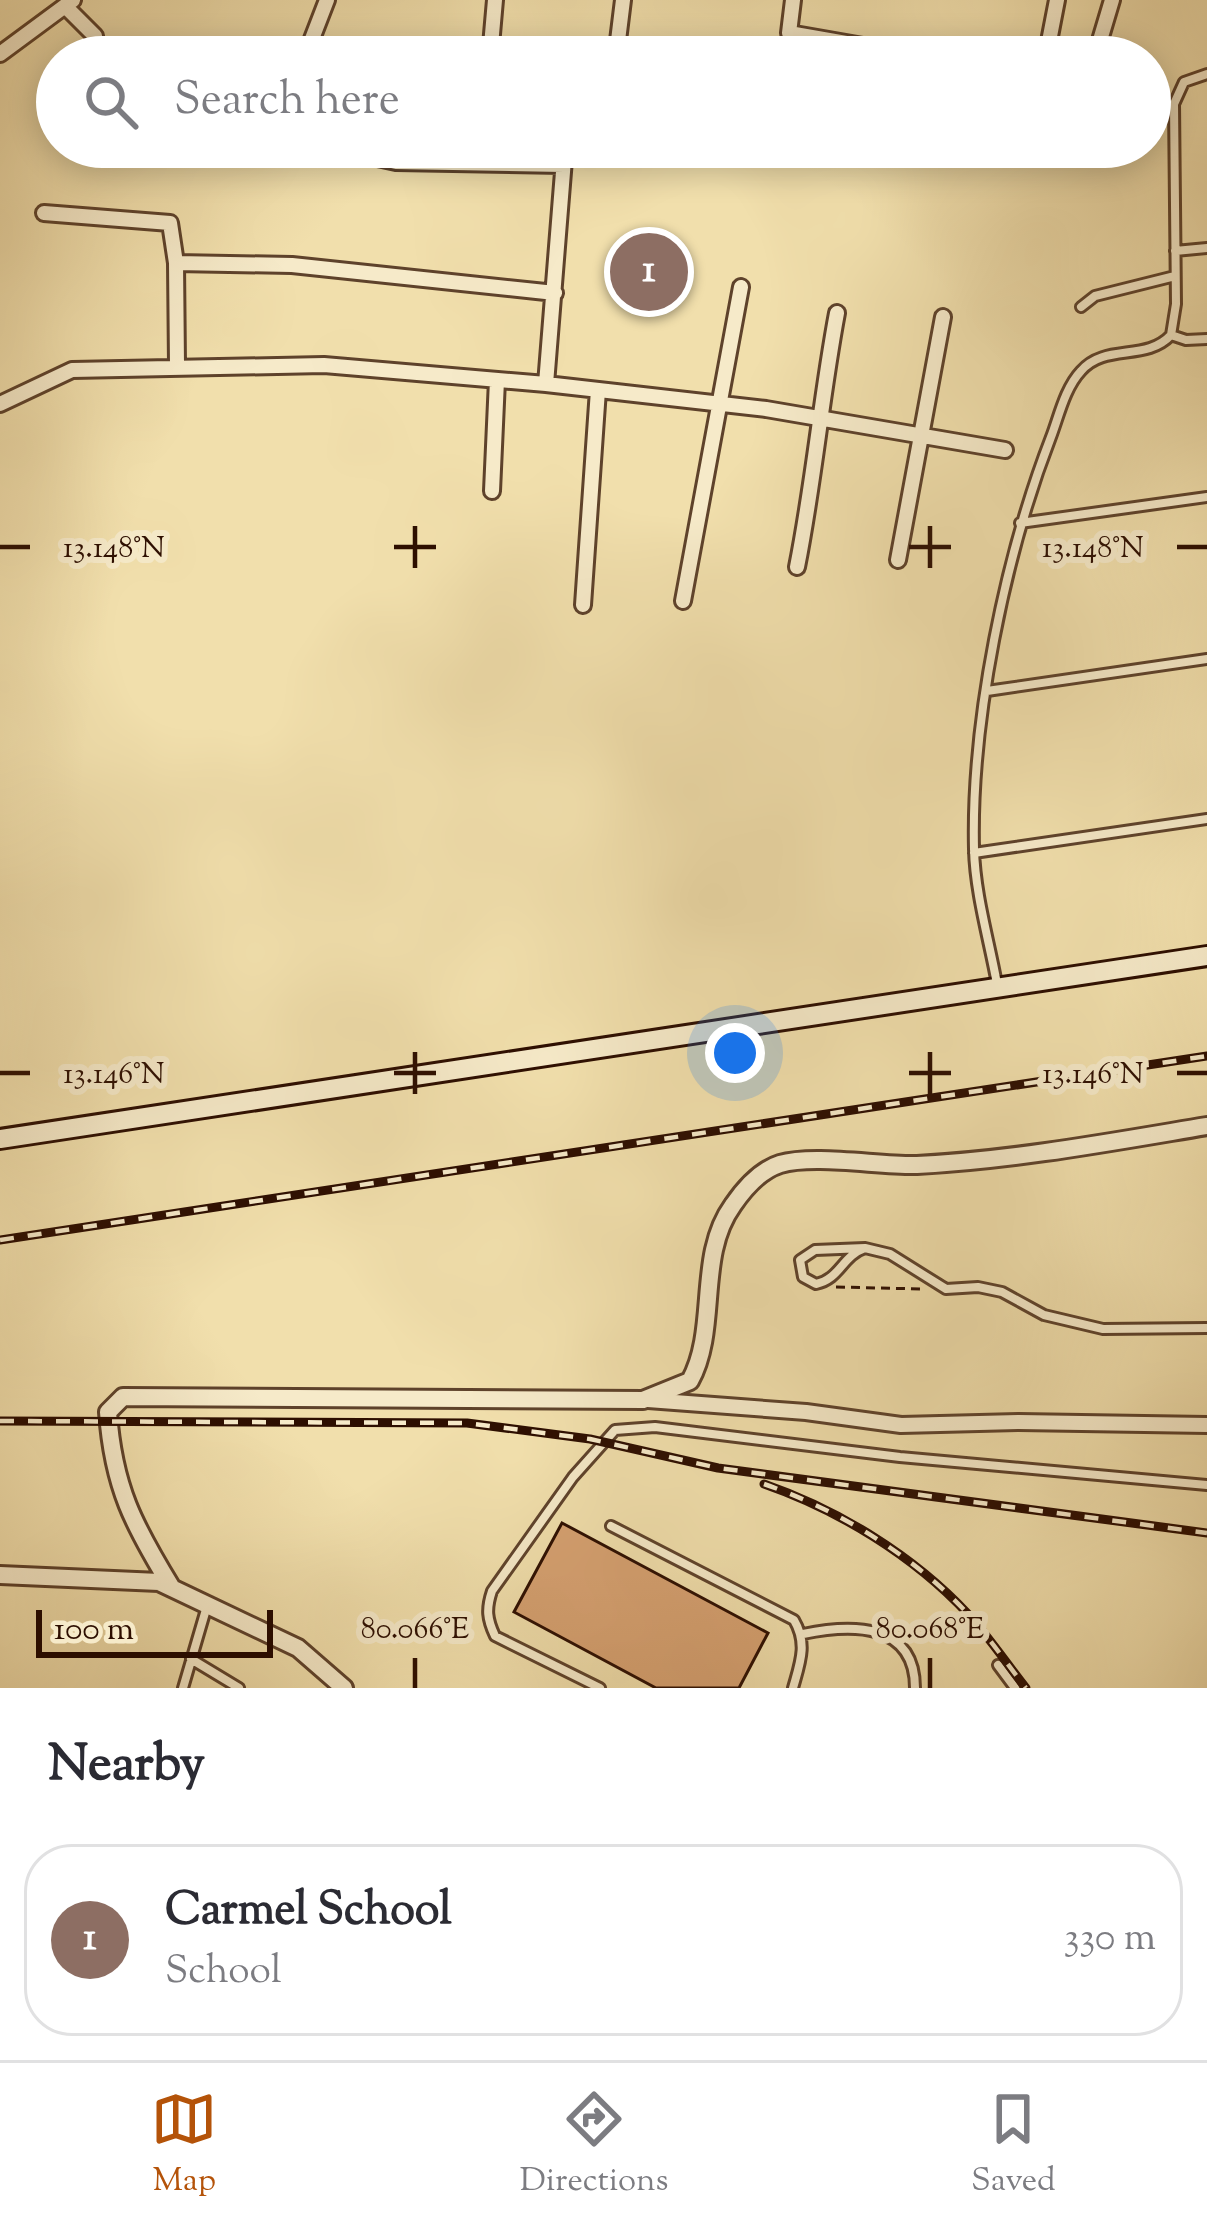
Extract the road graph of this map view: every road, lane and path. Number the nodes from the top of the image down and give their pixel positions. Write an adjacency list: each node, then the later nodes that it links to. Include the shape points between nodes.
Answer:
1 (326, 0): 9 (street)
2 (496, 0): 10 (street)
3 (623, 0): 11 (street)
4 (793, 0): 12 (street, via 789,33)
5 (1057, 0): 13 (street)
6 (1112, 0): 14 (street)
7 (70, 4): 8 (street); 15 (street)
8 (95, 36)
9 (313, 36)
10 (492, 36)
11 (619, 36)
12 (806, 36)
13 (1050, 36)
14 (1101, 36)
15 (0, 54)
16 (1207, 74): 20 (lane, via 1184,82 1174,104)
17 (564, 168): 24 (street)
18 (44, 213): 21 (street, via 170,223)
19 (1207, 248): 20 (lane)
20 (1175, 251): 22 (lane)
21 (176, 263): 24 (street, via 292,265); 30 (street)
22 (1175, 276): 25 (lane, via 1095,296); 28 (lane)
23 (741, 287): 35 (street)
24 (555, 293): 32 (street)
25 (1081, 307)
26 (837, 313): 36 (street)
27 (943, 316): 37 (street)
28 (1171, 335): 29 (lane); 41 (lane, via 1153,350 1107,355 1079,372)
29 (1207, 339)
30 (176, 365): 31 (street, via 324,365); 34 (street, via 72,370)
31 (497, 380): 32 (street); 39 (street)
32 (546, 384): 33 (street)
33 (598, 390): 35 (street); 45 (street)
34 (0, 404)
35 (721, 404): 36 (street); 44 (street)
36 (818, 418): 37 (street); 43 (street, via 817,470)
37 (922, 438): 38 (street); 42 (street)
38 (1005, 450)
39 (492, 491)
40 (1207, 496): 41 (lane)
41 (1020, 524): 47 (lane)
42 (898, 560)
43 (797, 567)
44 (683, 601)
45 (583, 604)
46 (1207, 659): 47 (lane)
47 (987, 691): 49 (lane)
48 (1207, 819): 49 (lane)
49 (974, 853): 51 (lane)
50 (1207, 956): 51 (main road)
51 (998, 987): 53 (main road)
52 (1207, 1126): 58 (street, via 916,1165 778,1164 729,1209 716,1241 703,1347 690,1381)
53 (0, 1139)
54 (865, 1248): 55 (lane); 55 (lane, via 815,1250 800,1260 803,1277); 56 (lane)
55 (816, 1284): 56 (path)
56 (946, 1288): 57 (lane, via 1002,1292 1044,1315 1103,1329)
57 (1207, 1328)
58 (643, 1400): 59 (street, via 901,1425); 63 (street, via 123,1397 108,1412 116,1474 130,1519)
59 (1207, 1425)
60 (1207, 1485): 71 (lane, via 656,1427 615,1430 573,1477 487,1606 495,1636)
61 (611, 1526): 65 (lane, via 794,1620)
62 (0, 1575): 63 (street)
63 (172, 1588): 64 (street)
64 (207, 1605): 66 (lane); 70 (street, via 298,1648)
65 (803, 1634): 72 (lane); 73 (lane, via 838,1627 878,1633 913,1660)
66 (191, 1659): 68 (lane); 69 (lane)
67 (998, 1665): 74 (lane)
68 (183, 1688)
69 (239, 1688)
70 (344, 1688)
71 (600, 1688)
72 (793, 1688)
73 (915, 1688)
74 (1015, 1688)

